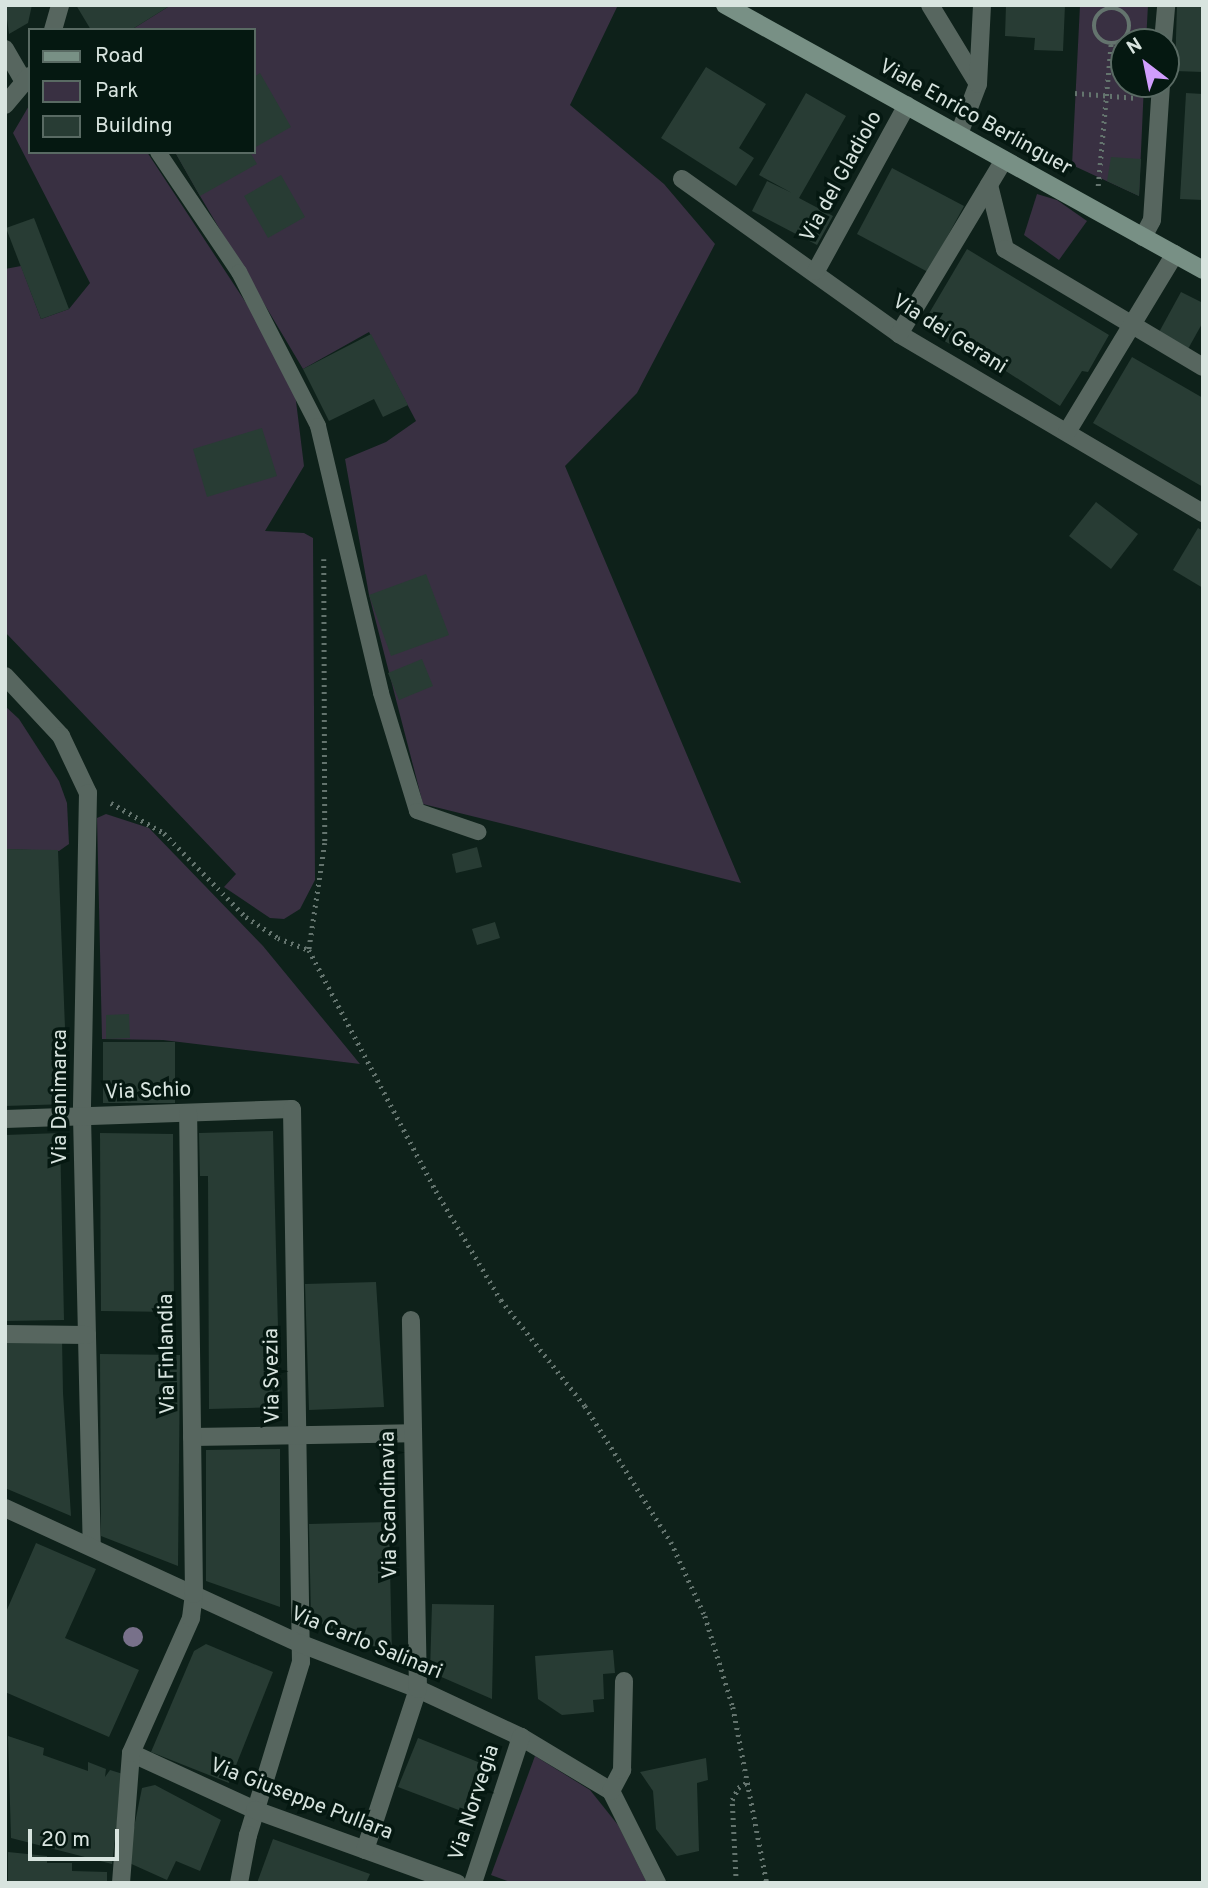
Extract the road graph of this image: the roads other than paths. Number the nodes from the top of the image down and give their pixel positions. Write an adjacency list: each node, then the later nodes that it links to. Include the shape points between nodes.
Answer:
1 (60, 5): 6 (street)
2 (725, 5): 13 (main road, Viale Enrico Berlinguer)
3 (930, 5): 10 (street)
4 (982, 5): 10 (street)
5 (1166, 5): 7 (street)
6 (57, 28)
7 (1164, 28)
8 (5, 49): 9 (street)
9 (27, 79): 12 (street)
10 (978, 84): 14 (street)
11 (1160, 98): 19 (street, via 1152,220)
12 (5, 106)
13 (907, 106): 14 (main road, Viale Enrico Berlinguer); 22 (street, Via del Gladiolo)
14 (959, 134): 16 (main road, Viale Enrico Berlinguer)
15 (159, 154): 29 (lane, via 239,272 318,426 380,693 417,811)
16 (1004, 160): 18 (street); 19 (main road, Viale Enrico Berlinguer)
17 (682, 179): 22 (street, Via dei Gerani)
18 (989, 185): 23 (street, via 1006,249); 24 (street)
19 (1143, 237): 20 (main road, Viale Enrico Berlinguer)
20 (1175, 254): 21 (main road, Viale Enrico Berlinguer); 23 (street)
21 (1203, 270)
22 (816, 271): 24 (street, Via dei Gerani)
23 (1133, 324): 25 (street); 26 (street)
24 (899, 334): 26 (street, Via dei Gerani)
25 (1203, 367)
26 (1067, 432): 27 (street, Via dei Gerani)
27 (1203, 513)
28 (5, 676): 32 (street, Via Danimarca, via 61,736 88,793)
29 (478, 832)
30 (292, 1109): 31 (street, Via Schio); 38 (street, Via Svezia)
31 (188, 1113): 32 (street, Via Schio); 39 (street, Via Finlandia)
32 (82, 1116): 33 (street, Via Schio); 36 (street, Via Danimarca)
33 (5, 1119)
34 (411, 1320): 37 (street, Via Scandinavia)
35 (5, 1334): 36 (street)
36 (87, 1335): 41 (street, Via Danimarca)
37 (411, 1433): 38 (street); 45 (street, Via Scandinavia)
38 (296, 1435): 39 (street); 43 (street, Via Svezia)
39 (192, 1437): 42 (street, Via Finlandia)
40 (5, 1508): 41 (street, Via Carlo Salinari)
41 (92, 1547): 42 (street, Via Carlo Salinari)
42 (194, 1594): 43 (street, Via Carlo Salinari); 47 (street, Via Finlandia, via 191,1618)
43 (299, 1643): 45 (street, Via Carlo Salinari); 49 (street, Via Svezia, via 301,1662)
44 (624, 1681): 48 (street, via 622,1770)
45 (418, 1689): 46 (street, Via Carlo Salinari); 50 (street, Via Scandinavia)
46 (521, 1737): 48 (street, Via Carlo Salinari); 54 (street, Via Norvegia)
47 (131, 1753): 49 (street, Via Giuseppe Pullara); 51 (street, Via Finlandia)
48 (611, 1791): 55 (street)
49 (255, 1811): 50 (street, Via Giuseppe Pullara); 52 (street, Via Svezia)
50 (365, 1850): 53 (street, Via Giuseppe Pullara)
51 (121, 1883)
52 (239, 1883)
53 (457, 1883)
54 (473, 1883)
55 (657, 1883)

